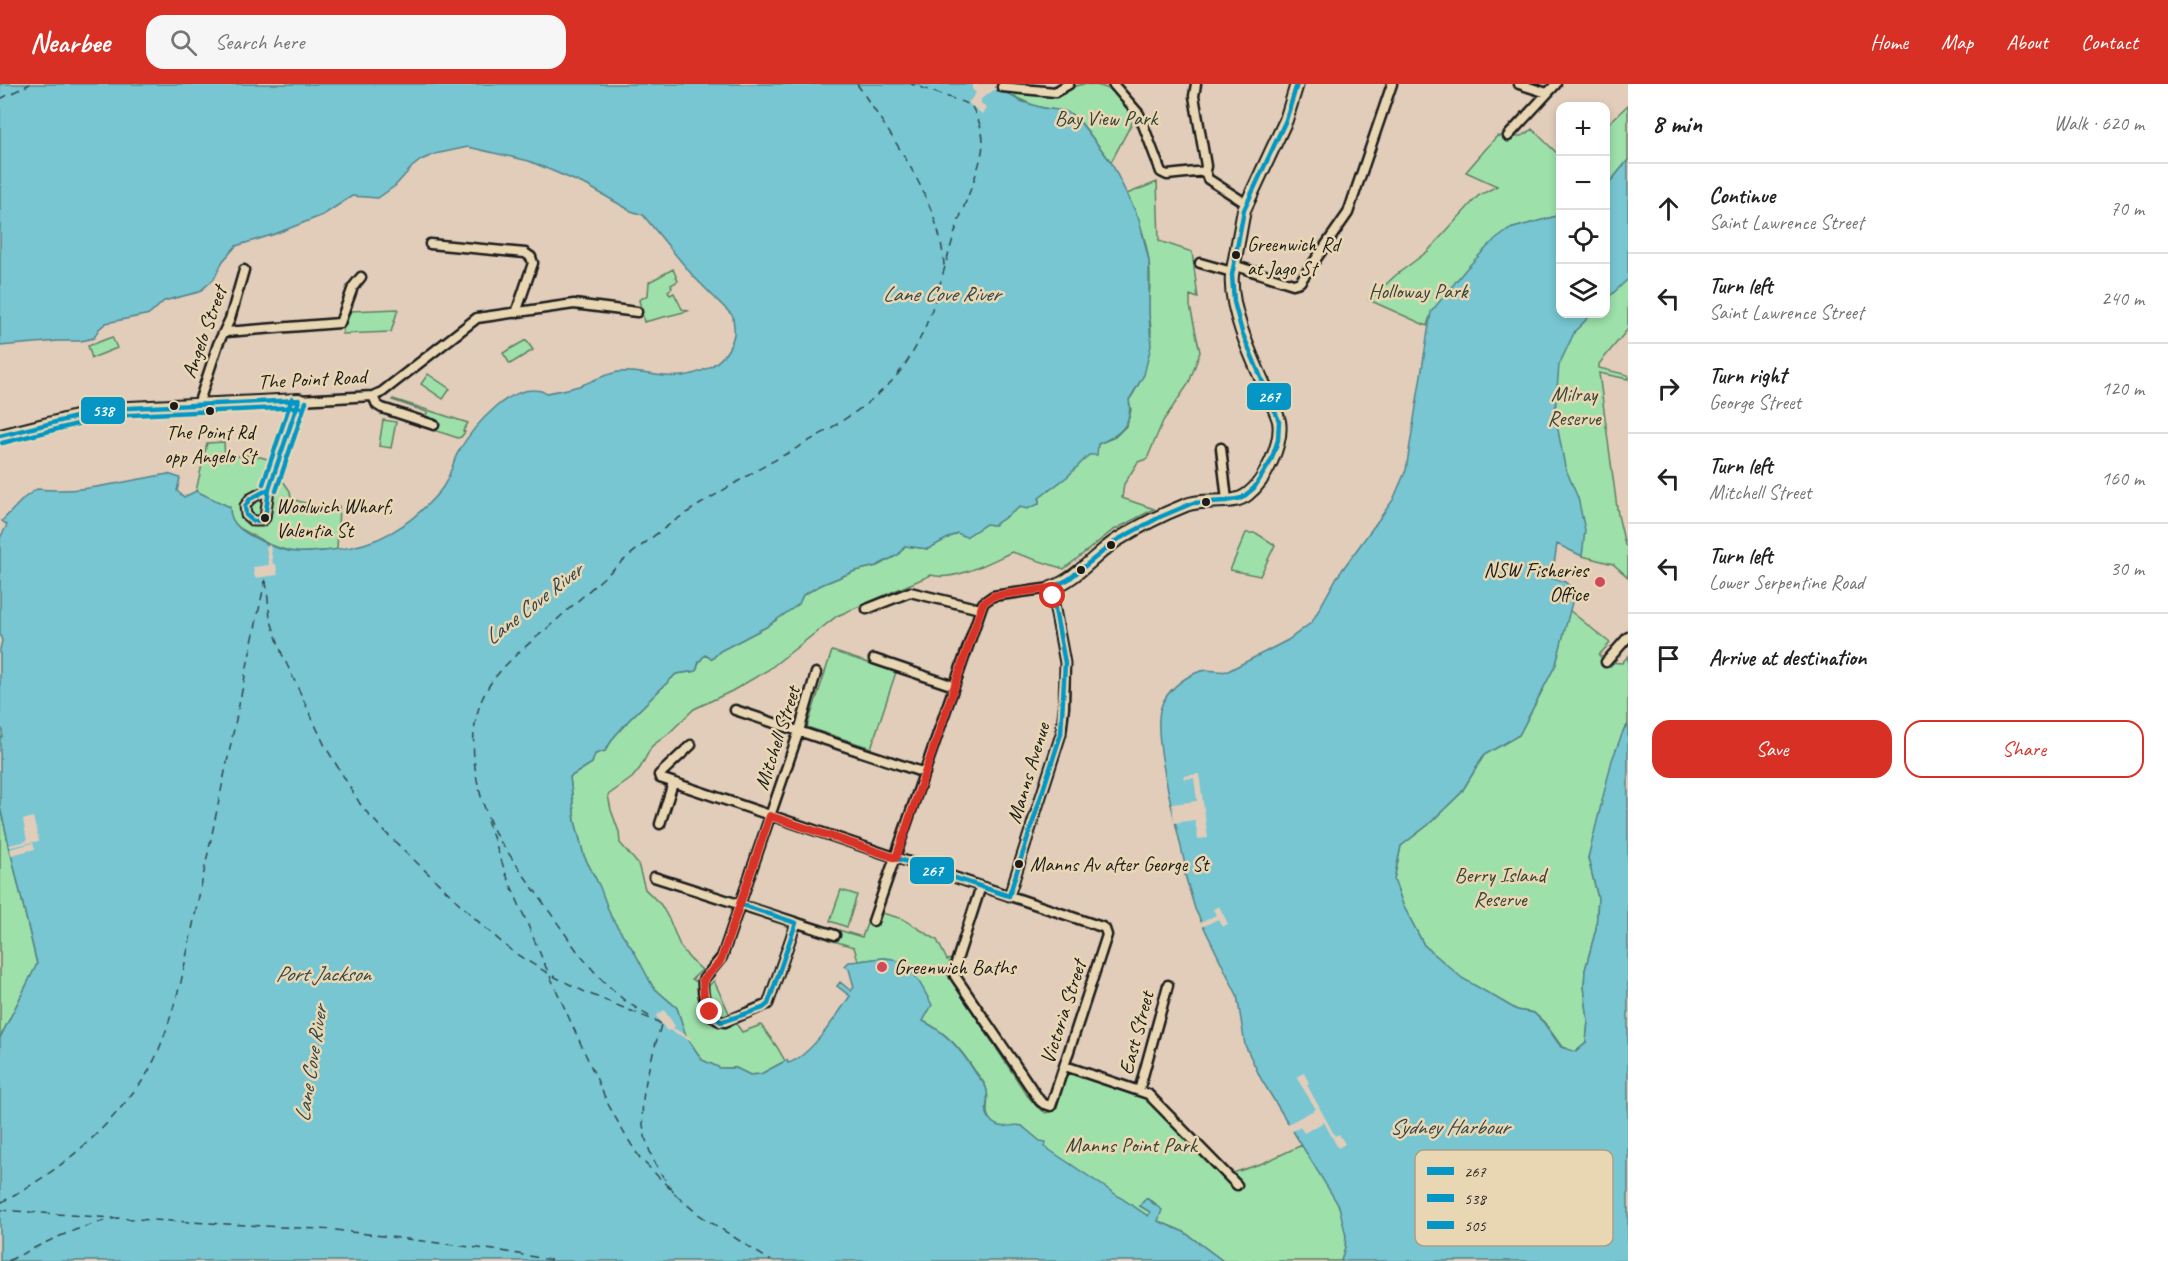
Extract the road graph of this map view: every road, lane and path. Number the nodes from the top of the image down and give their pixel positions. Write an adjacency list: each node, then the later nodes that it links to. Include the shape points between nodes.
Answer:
1 (1069, 84): 8 (street, via 1055,92)
2 (1113, 84): 11 (street, via 1139,114 1161,172 1167,175)
3 (1196, 84): 11 (street, via 1194,96)
4 (1297, 84): 12 (street, via 1286,120)
5 (1392, 84): 15 (street, via 1348,213 1300,282 1293,284)
6 (1519, 84): 9 (street)
7 (1556, 84): 9 (street)
8 (1002, 87)
9 (1547, 93): 10 (street)
10 (1508, 136)
11 (1205, 171): 12 (street, via 1208,179)
12 (1247, 204): 15 (street)
13 (430, 244): 19 (street, via 531,257 533,263)
14 (1200, 263): 15 (street)
15 (1232, 269): 28 (street, via 1236,308 1277,415 1279,431 1268,468 1257,484 1246,496)
16 (244, 270): 20 (street, Angelo Street)
17 (361, 278): 20 (street, via 353,287 340,323)
18 (637, 312): 19 (street, The Point Road, via 574,304)
19 (516, 313): 21 (street, The Point Road, via 477,318 387,390)
20 (226, 332): 23 (street, Angelo Street, via 218,344)
21 (373, 396): 22 (street, The Point Road); 24 (street, via 382,408)
22 (299, 400): 23 (street, The Point Road); 27 (street)
23 (198, 405): 25 (street, The Point Road, via 108,409)
24 (434, 425)
25 (0, 436)
26 (1221, 448): 28 (street)
27 (269, 489)
28 (1227, 500): 29 (street, via 1185,505 1117,540)
29 (1051, 588): 31 (street, via 993,596); 47 (street, Manns Avenue, via 1065,663 1065,707 1061,734)
30 (867, 609): 31 (street, via 910,592)
31 (980, 609): 36 (street)
32 (1628, 637): 34 (street)
33 (874, 659): 36 (street)
34 (1606, 662)
35 (816, 673): 38 (street, Mitchell Street)
36 (954, 686): 40 (street)
37 (735, 710): 38 (street)
38 (799, 731): 40 (street); 42 (street, Mitchell Street)
39 (691, 745): 41 (street, via 658,775)
40 (925, 773): 44 (street)
41 (673, 783): 42 (street); 43 (street)
42 (770, 816): 44 (street); 48 (street, Mitchell Street)
43 (660, 824)
44 (896, 858): 46 (street); 49 (street)
45 (654, 877): 48 (street)
46 (981, 886): 47 (street); 53 (street, Victoria Street, via 955,976 1040,1101 1048,1106 1054,1100)
47 (1009, 896): 53 (street, Victoria Street, via 1105,928 1107,935)
48 (740, 904): 50 (street); 50 (street, Mitchell Street, via 721,960 704,978 704,1000 721,1023 766,1006)
49 (873, 921)
50 (796, 923): 51 (street)
51 (835, 935)
52 (1168, 985): 54 (street, East Street)
53 (1065, 1066): 54 (street)
54 (1139, 1091): 55 (street, via 1148,1094)
55 (1237, 1185)

